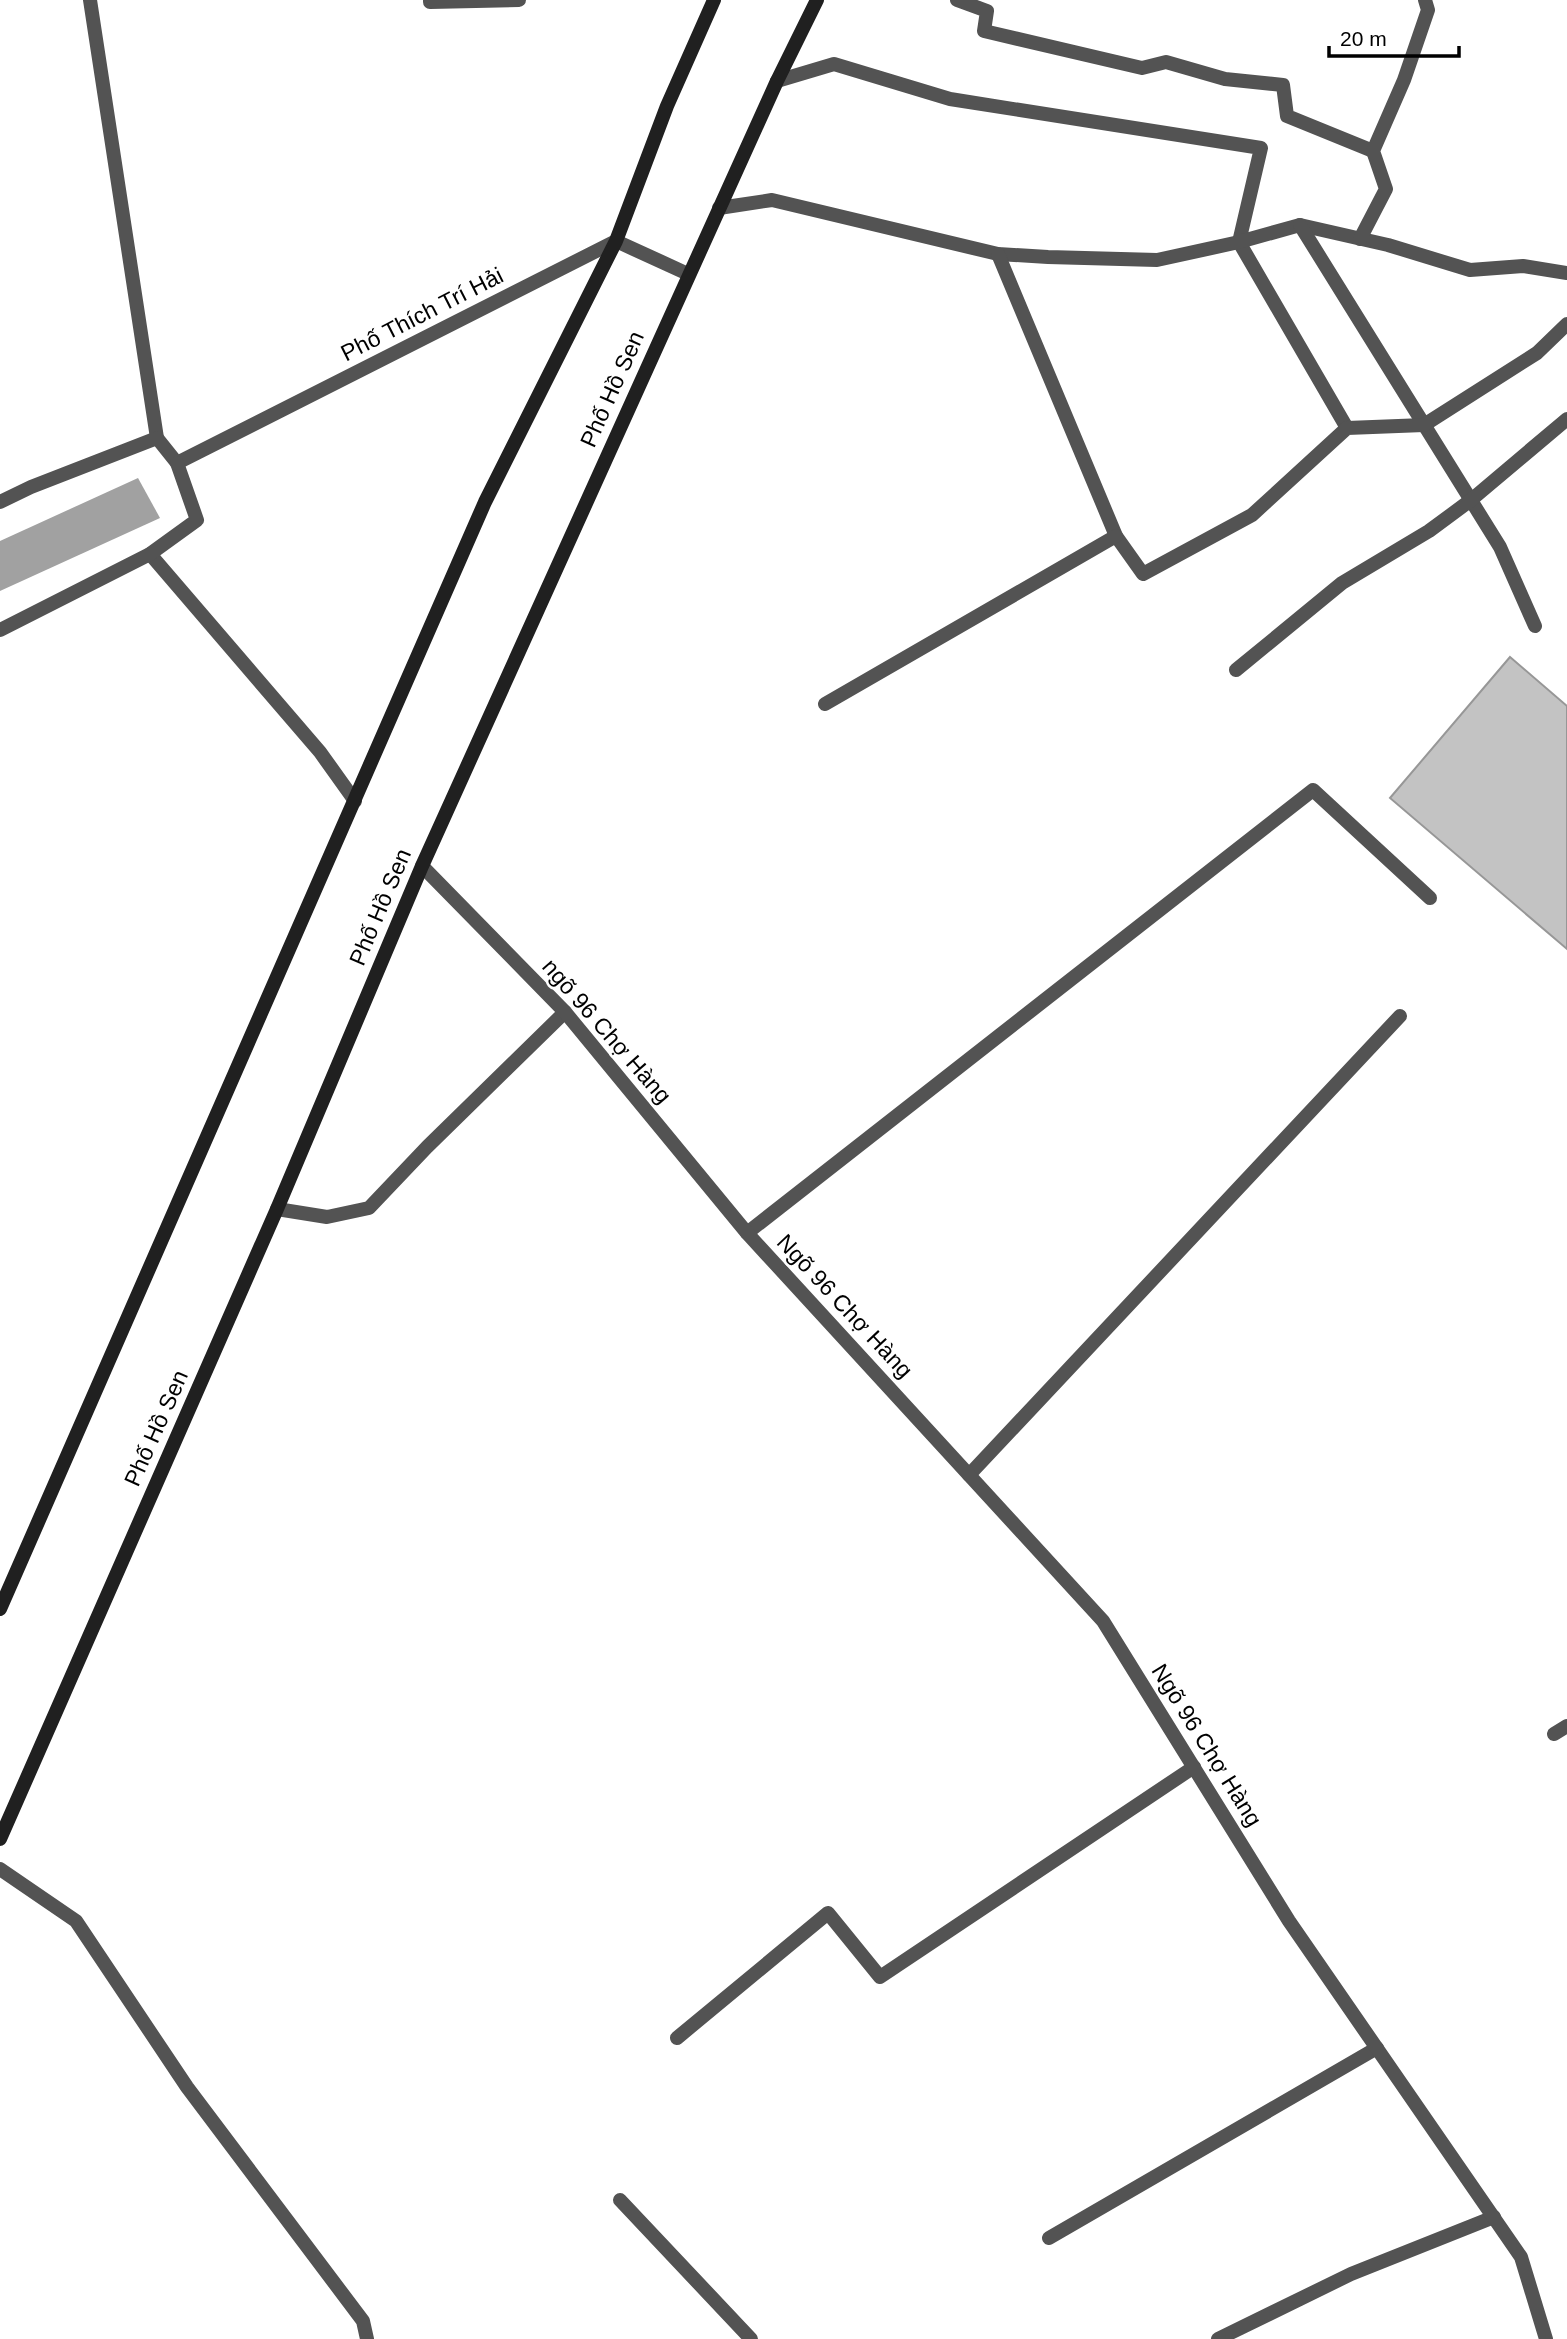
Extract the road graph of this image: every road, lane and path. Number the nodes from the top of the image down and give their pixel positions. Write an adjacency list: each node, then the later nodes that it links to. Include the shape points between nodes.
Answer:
1 (90, 0): 22 (street)
2 (430, 0): 3 (street)
3 (519, 0)
4 (714, 0): 13 (main road, via 667,106)
5 (817, 0): 8 (main road, Phố Hồ Sen)
6 (957, 0): 9 (street, via 987,11 984,31 1142,68 1166,62 1225,79 1283,85 1287,116)
7 (1425, 0): 9 (street, via 1428,10 1404,80)
8 (777, 80): 10 (main road, Phố Hồ Sen); 14 (street, via 834,64 950,99 1261,148)
9 (1373, 151): 12 (street, via 1386,189)
10 (719, 208): 15 (street, via 772,200); 16 (main road, Phố Hồ Sen)
11 (1300, 225): 12 (street); 14 (street); 20 (street)
12 (1360, 239): 17 (street, via 1470,270 1523,265)
13 (616, 241): 16 (street); 23 (street, Phố Thích Trí Hải); 32 (main road, via 485,502)
14 (1239, 242): 15 (street, via 1157,260); 21 (street)
15 (998, 254): 26 (street)
16 (688, 274): 33 (main road, Phố Hồ Sen)
17 (1567, 274)
18 (1567, 324): 20 (street, via 1537,353)
19 (1567, 419): 24 (street)
20 (1424, 425): 21 (street); 24 (street)
21 (1347, 428): 26 (street, via 1252,515 1143,574)
22 (156, 438): 23 (street); 25 (street)
23 (177, 463): 27 (street, via 197,520)
24 (1471, 500): 28 (street, via 1500,547); 30 (street, via 1342,583)
25 (0, 502)
26 (1116, 536): 31 (street)
27 (150, 554): 29 (street); 32 (street, via 320,752)
28 (1535, 626)
29 (0, 631)
30 (1236, 670)
31 (825, 704)
32 (355, 801): 40 (main road)
33 (422, 866): 35 (street, ngõ 96 Chợ Hàng); 37 (main road, Phố Hồ Sen)
34 (1430, 898): 38 (street, via 1313,790)
35 (565, 1012): 37 (street, via 369,1208 327,1217); 38 (street, ngõ 96 Chợ Hàng)
36 (1399, 1016): 39 (street)
37 (277, 1209): 42 (main road, Phố Hồ Sen)
38 (747, 1233): 39 (street, Ngõ 96 Chợ Hàng)
39 (970, 1475): 41 (street, Ngõ 96 Chợ Hàng, via 1103,1621)
40 (0, 1609)
41 (1194, 1767): 44 (street, via 880,1977 828,1913); 45 (street, Ngõ 96 Chợ Hàng, via 1289,1921)
42 (0, 1839)
43 (0, 1869): 49 (street, via 76,1921 187,2087 363,2321)
44 (677, 2038)
45 (1377, 2048): 47 (street, Ngõ 96 Chợ Hàng); 48 (street)
46 (620, 2200): 50 (street)
47 (1494, 2217): 51 (street, via 1350,2274); 52 (street, Ngõ 96 Chợ Hàng, via 1521,2257)
48 (1049, 2238)
49 (367, 2339)
50 (751, 2339)
51 (1218, 2339)
52 (1546, 2339)

